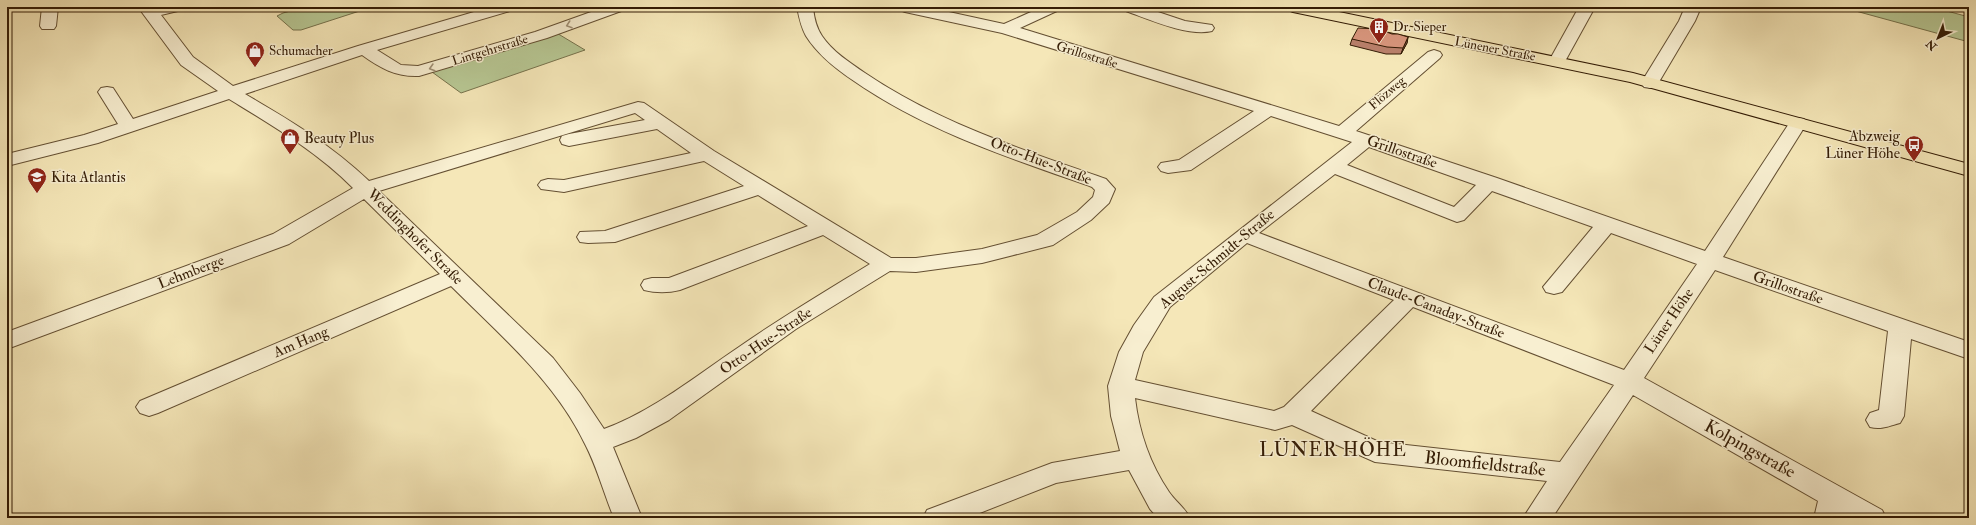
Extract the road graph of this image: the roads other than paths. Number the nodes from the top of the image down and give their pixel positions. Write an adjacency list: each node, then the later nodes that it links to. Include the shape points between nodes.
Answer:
1 (50, 7): 15 (street)
2 (177, 7): 13 (street)
3 (457, 7): 14 (street)
4 (508, 7): 14 (street)
5 (619, 7): 18 (street, Lintgehrstraße, one-way to 18, via 541,35 419,71 403,72 391,68)
6 (805, 7): 43 (street, Otto-Hue-Straße, via 814,35 836,60 877,89 947,125 1099,183 1104,189 1102,199 1084,216 1045,240 982,256 916,265)
7 (905, 7): 17 (street, Grillostraße)
8 (1054, 7): 17 (street)
9 (1128, 7): 16 (street, via 1183,25)
10 (1293, 7): 20 (main road, Lünener Straße)
11 (1587, 7): 20 (street)
12 (1693, 7): 21 (street)
13 (149, 10): 23 (street, Weddinghofer Straße, via 186,61)
14 (469, 18): 18 (street)
15 (48, 26)
16 (1206, 28)
17 (1006, 30): 24 (street, Grillostraße)
18 (364, 49): 23 (street)
19 (1434, 55): 27 (street, Flözweg)
20 (1557, 61): 21 (main road, Lünener Straße)
21 (1650, 82): 25 (main road, Lünener Straße)
22 (107, 92): 26 (street)
23 (231, 93): 26 (street); 36 (street, Weddinghofer Straße, via 303,136)
24 (1268, 110): 27 (street, Grillostraße); 32 (street, via 1184,166)
25 (1798, 123): 33 (main road, Lünener Straße); 42 (street, Lüner Höhe)
26 (130, 127): 30 (street)
27 (1342, 133): 28 (street, Grillostraße)
28 (1366, 140): 31 (street, August-Schmidt-Straße); 34 (street, Grillostraße)
29 (707, 155): 35 (street, via 564,186); 36 (street, Lehmberge, via 638,107); 37 (street)
30 (7, 160)
31 (1333, 166): 34 (street, via 1457,216); 40 (street, August-Schmidt-Straße)
32 (1168, 167)
33 (1969, 170)
34 (1490, 182): 38 (street, Grillostraße)
35 (548, 185)
36 (367, 188): 44 (street, Weddinghofer Straße); 49 (street, Lehmberge, via 281,239)
37 (759, 188): 39 (street); 41 (street, via 607,237)
38 (1607, 224): 42 (street, Grillostraße); 46 (street)
39 (824, 227): 43 (street); 45 (street, via 672,285)
40 (1244, 235): 47 (street, Claude-Canaday-Straße); 52 (street, August-Schmidt-Straße, via 1162,302 1131,352)
41 (588, 237)
42 (1710, 261): 48 (street, Grillostraße); 51 (street, Lüner Höhe)
43 (886, 264): 56 (street, Otto-Hue-Straße, via 788,324 660,413 627,431)
44 (453, 277): 53 (street, Am Hang); 56 (street, Weddinghofer Straße, via 544,364 572,399)
45 (652, 285)
46 (1554, 288)
47 (1409, 298): 51 (street, Claude-Canaday-Straße); 54 (street)
48 (1900, 327): 50 (street, Grillostraße); 55 (street, via 1891,416)
49 (7, 341)
50 (1969, 351)
51 (1629, 381): 58 (street, Lüner Höhe); 59 (street, Kolpingstraße)
52 (1121, 386): 54 (street, via 1276,421); 57 (street, August-Schmidt-Straße, via 1124,416)
53 (150, 407)
54 (1293, 414): 58 (street, Bloomfieldstraße, via 1375,452)
55 (1879, 420)
56 (598, 442): 60 (street, Weddinghofer Straße)
57 (1136, 460): 61 (street, via 1052,473); 62 (street, August-Schmidt-Straße, via 1160,501)
58 (1566, 473): 63 (street, Lüner Höhe)
59 (1831, 507): 64 (street, Kolpingstraße)
60 (628, 518)
61 (937, 518)
62 (1176, 518)
63 (1537, 518)
64 (1872, 518)

